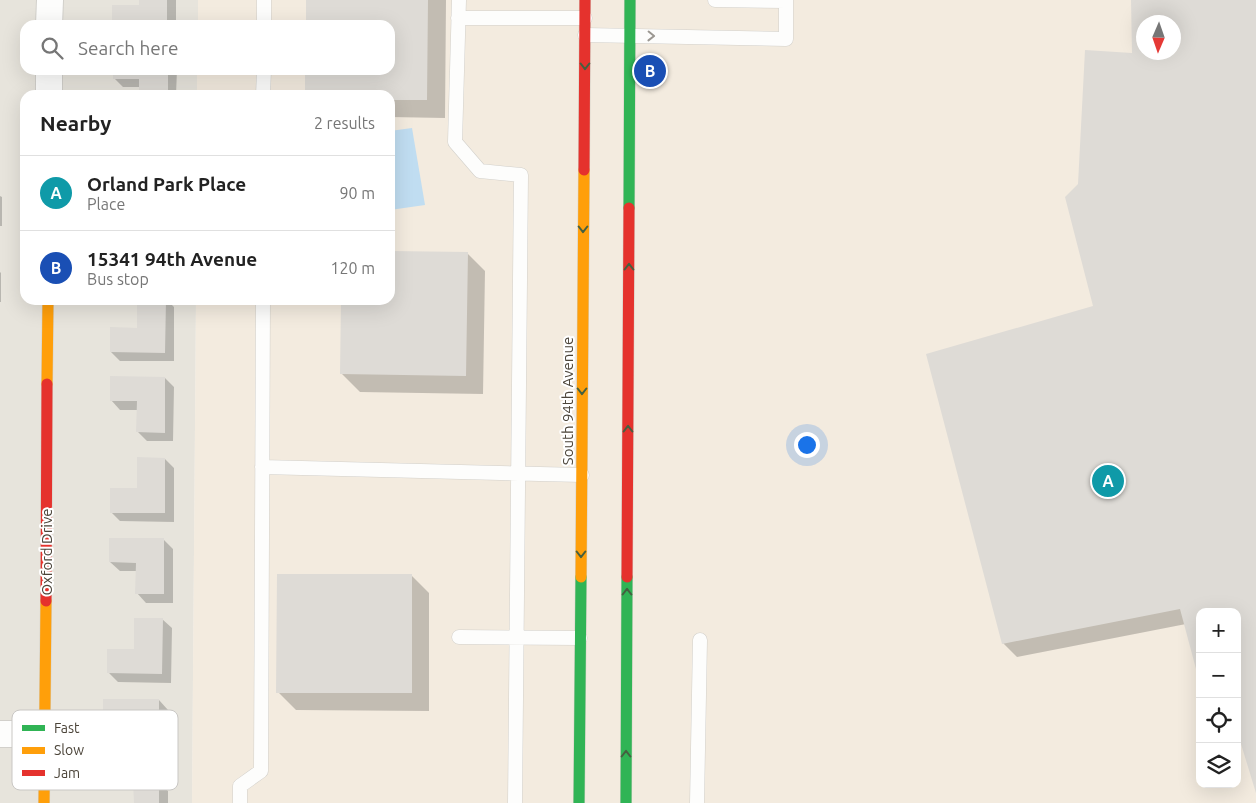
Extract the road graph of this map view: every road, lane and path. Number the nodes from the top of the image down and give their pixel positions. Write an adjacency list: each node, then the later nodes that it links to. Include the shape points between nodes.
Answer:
1 (50, 0): 10 (street)
2 (264, 0): 11 (lane)
3 (458, 0): 8 (lane)
4 (585, 0): 9 (street, South 94th Avenue)
5 (630, 0): 13 (street)
6 (715, 0): 7 (lane)
7 (786, 1): 13 (lane, one-way to 7, via 786,39)
8 (458, 18): 9 (lane); 21 (lane, via 454,142 480,171 521,175)
9 (585, 18): 12 (street, South 94th Avenue)
10 (49, 20)
11 (264, 20)
12 (585, 35): 13 (lane); 22 (street, South 94th Avenue, one-way to 22)
13 (630, 35): 33 (street, one-way to 13)
14 (49, 75): 16 (street)
15 (264, 75): 17 (lane)
16 (49, 90)
17 (263, 90)
18 (48, 305): 27 (street, Oxford Drive)
19 (263, 305): 20 (lane)
20 (262, 467): 21 (lane); 30 (lane, via 261,771 240,786)
21 (518, 473): 22 (lane); 24 (lane)
22 (582, 475): 25 (street, South 94th Avenue, one-way to 25)
23 (459, 638): 24 (lane)
24 (517, 638): 25 (lane); 31 (lane)
25 (580, 638): 32 (street, South 94th Avenue)
26 (700, 640): 34 (lane)
27 (45, 710)
28 (44, 790): 29 (street, Oxford Drive)
29 (44, 803)
30 (240, 803)
31 (515, 803)
32 (579, 803)
33 (626, 803)
34 (698, 803)

